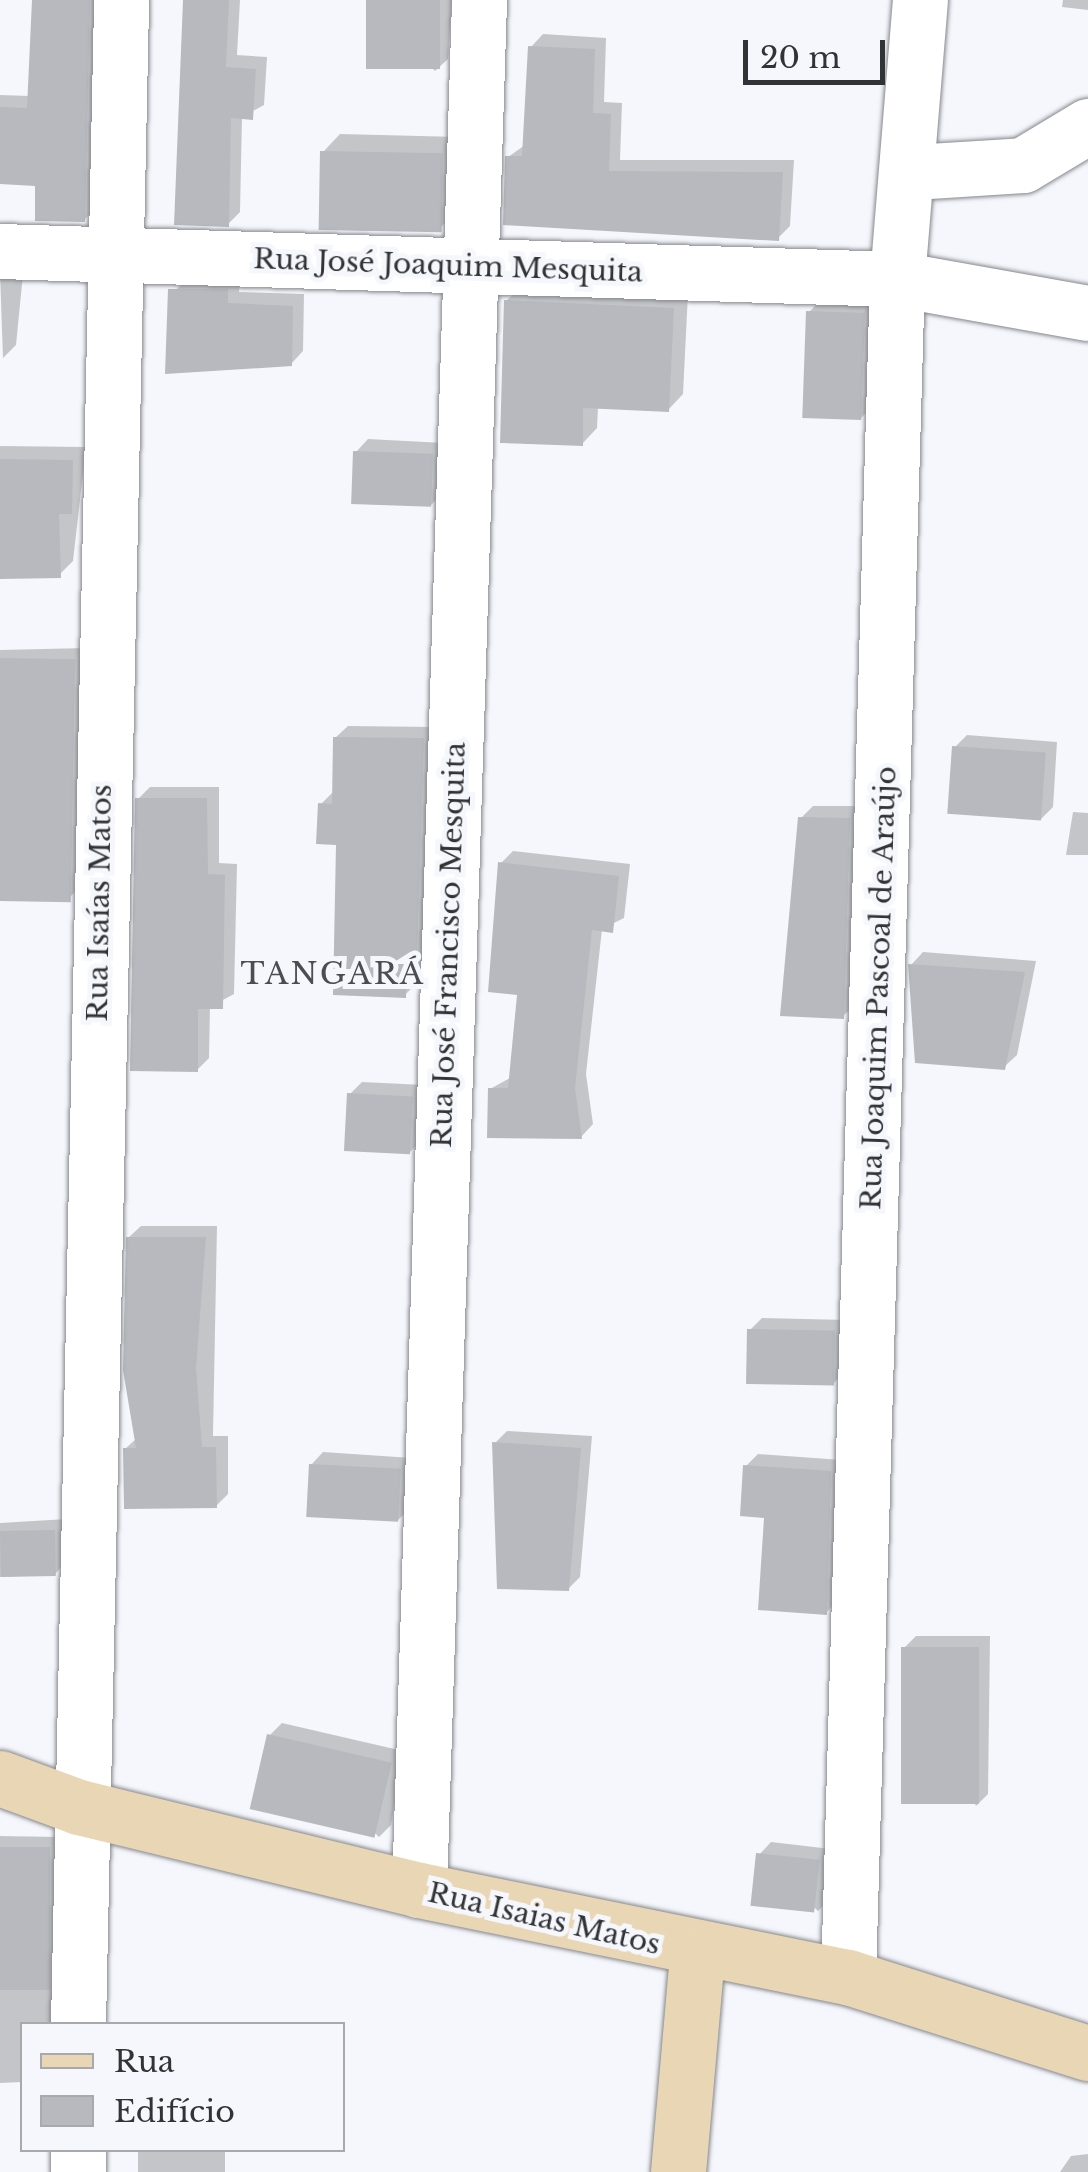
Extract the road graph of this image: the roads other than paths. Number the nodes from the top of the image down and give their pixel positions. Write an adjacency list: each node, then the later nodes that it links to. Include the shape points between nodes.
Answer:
1 (121, 0): 7 (street, Rua Isaías Matos)
2 (479, 0): 8 (street, Rua José Francisco Mesquita)
3 (920, 0): 5 (street, Rua Joaquim Pascoal de Araújo)
4 (1088, 126): 5 (street, via 1023,165)
5 (913, 172): 9 (street, Rua Joaquim Pascoal de Araújo)
6 (0, 252): 7 (street, Rua José Joaquim Mesquita)
7 (115, 256): 8 (street, Rua José Joaquim Mesquita); 12 (street, Rua Isaías Matos)
8 (471, 266): 9 (street, Rua José Joaquim Mesquita); 13 (street, Rua José Francisco Mesquita)
9 (897, 278): 10 (street, Rua José Joaquim Mesquita); 15 (street, Rua Joaquim Pascoal de Araújo)
10 (1088, 313)
11 (0, 1778): 12 (street, Rua Isaias Matos)
12 (79, 1807): 13 (street, Rua Isaias Matos); 16 (street, Rua Isaías Matos)
13 (420, 1890): 14 (street, Rua Isaias Matos)
14 (697, 1954): 15 (street, Rua Isaias Matos); 18 (street)
15 (848, 1978): 17 (street, Rua Isaias Matos)
16 (78, 2022)
17 (1088, 2053)
18 (678, 2172)

